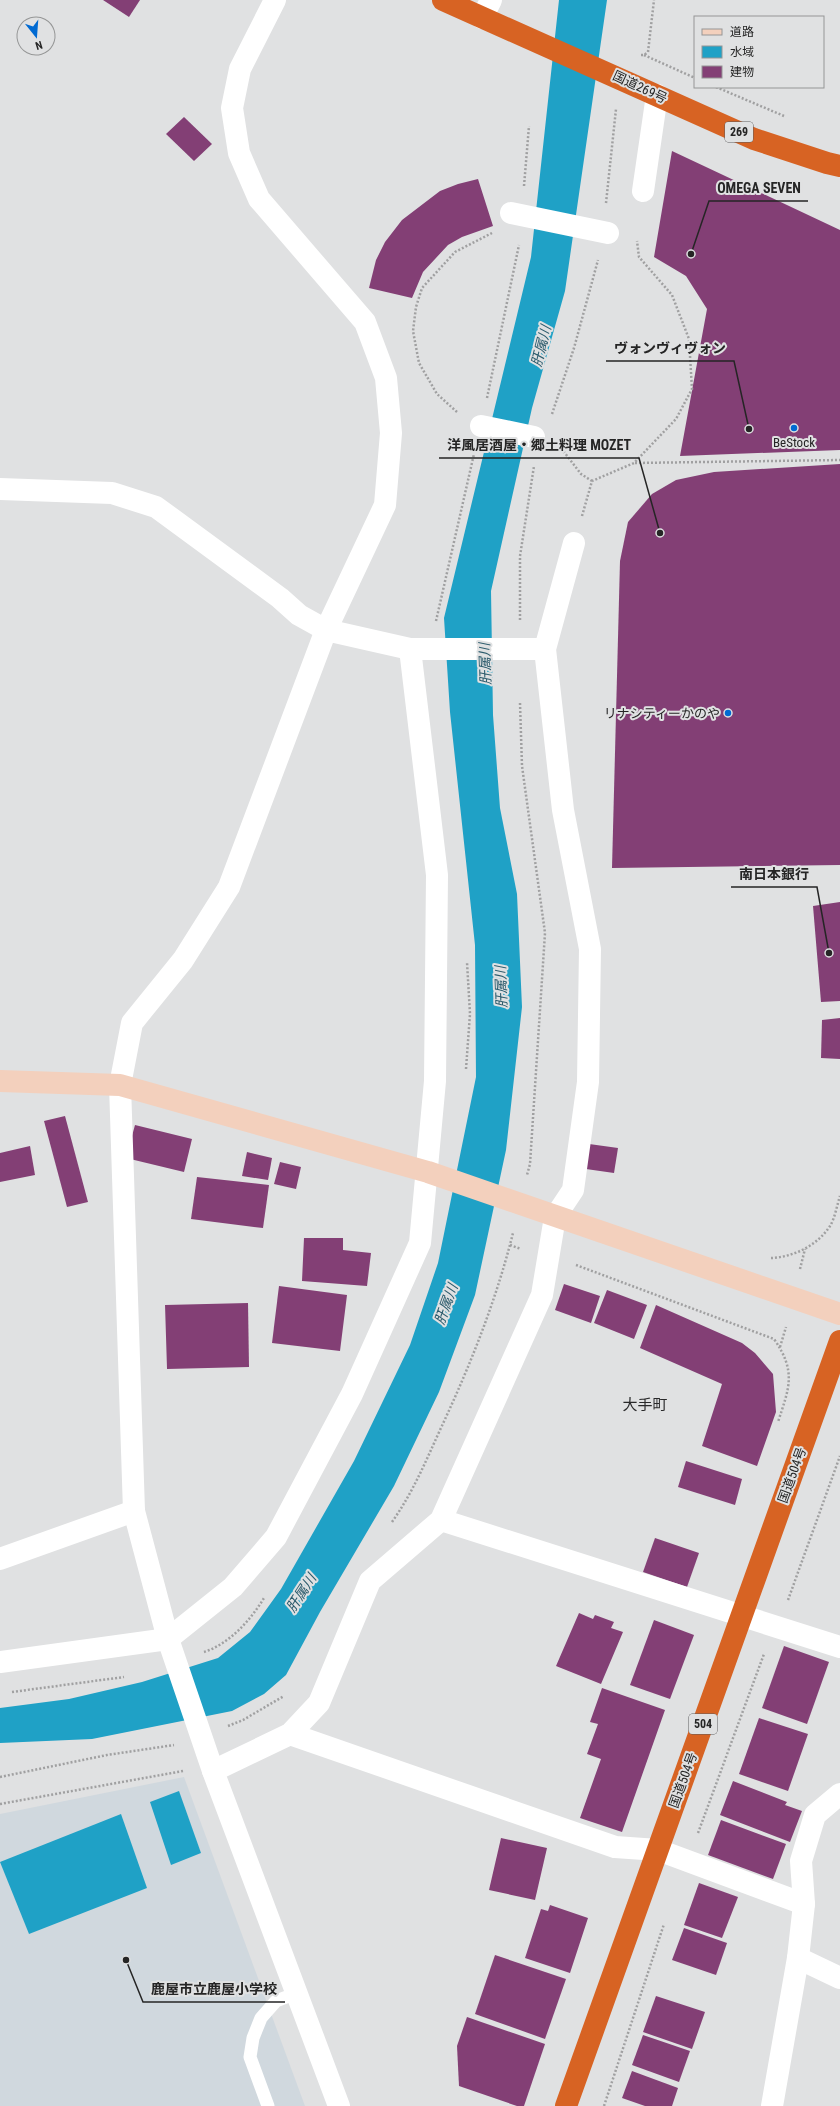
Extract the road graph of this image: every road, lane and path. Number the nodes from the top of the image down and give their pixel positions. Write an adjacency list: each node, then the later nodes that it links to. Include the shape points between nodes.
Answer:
1 (275, 0): 29 (street, via 240,69 232,108 239,153 259,199 365,322 386,378 391,433 385,506)
2 (443, 0): 4 (highway, 国道269号 / 269)
3 (654, 0): 6 (path, via 648,52)
4 (487, 9): 9 (highway, 国道269号 / 269, via 514,30)
5 (638, 54): 6 (path)
6 (644, 55): 7 (path)
7 (694, 78)
8 (718, 88): 11 (path)
9 (650, 91): 12 (highway, 国道269号 / 269, via 754,139); 13 (street)
10 (616, 104): 14 (path)
11 (788, 118)
12 (840, 166)
13 (643, 191)
14 (605, 206)
15 (511, 213): 16 (street); 20 (path, via 501,229 455,252 422,288 413,331 419,363 437,394 462,417)
16 (608, 232)
17 (637, 239): 23 (path, via 639,257 672,295 689,339 692,389 676,419)
18 (600, 253): 19 (path, via 574,348)
19 (549, 421)
20 (481, 426): 21 (street)
21 (534, 438): 25 (path, via 559,446 581,474)
22 (840, 460): 23 (path)
23 (634, 463): 25 (path)
24 (535, 464): 28 (path, via 520,556)
25 (592, 481): 27 (path)
26 (0, 489): 29 (street, via 112,493 156,507 280,598 299,615)
27 (574, 543): 30 (street)
28 (520, 626)
29 (326, 630): 31 (street); 34 (street, via 230,887 183,960 132,1022)
30 (539, 648): 31 (street); 38 (street, via 562,810 590,949 588,1082 573,1190)
31 (418, 649): 35 (street, via 437,875 435,1081)
32 (519, 697): 36 (path, via 522,766 545,934 530,1164)
33 (0, 1081): 34 (street)
34 (120, 1085): 35 (street); 44 (street)
35 (428, 1172): 38 (street); 50 (street, via 420,1243 352,1394 276,1537 233,1587)
36 (526, 1179)
37 (840, 1196): 40 (path, via 830,1226 811,1246 784,1258)
38 (555, 1217): 41 (street); 45 (street, via 542,1295)
39 (514, 1231): 46 (path, via 505,1268 469,1368 408,1499)
40 (764, 1258)
41 (840, 1314)
42 (840, 1341): 48 (highway, 国道504号 / 504)
43 (840, 1456): 49 (path, via 785,1606)
44 (134, 1511): 47 (street); 50 (street)
45 (442, 1520): 48 (street); 54 (street, via 370,1581 319,1703)
46 (390, 1523)
47 (0, 1560)
48 (742, 1616): 49 (street); 60 (highway, 国道504号 / 504)
49 (775, 1626): 51 (street); 61 (path)
50 (168, 1639): 52 (street); 55 (street)
51 (840, 1647)
52 (0, 1662)
53 (289, 1693): 55 (path, via 243,1720)
54 (290, 1734): 56 (street); 60 (street, via 615,1847)
55 (201, 1737): 56 (street); 57 (path, via 182,1744 107,1755)
56 (212, 1769): 59 (path); 66 (street)
57 (0, 1777)
58 (840, 1794): 62 (street, via 815,1816 802,1861)
59 (0, 1804)
60 (658, 1850): 61 (street); 69 (highway, 国道504号 / 504)
61 (687, 1861): 62 (street)
62 (804, 1904): 64 (street)
63 (666, 1921): 70 (path)
64 (798, 1958): 65 (street); 71 (street)
65 (840, 1978)
66 (297, 1993): 67 (lane, via 276,2002 261,2018 253,2038 250,2057); 68 (street)
67 (268, 2106)
68 (339, 2106)
69 (566, 2106)
70 (604, 2106)
71 (772, 2106)

